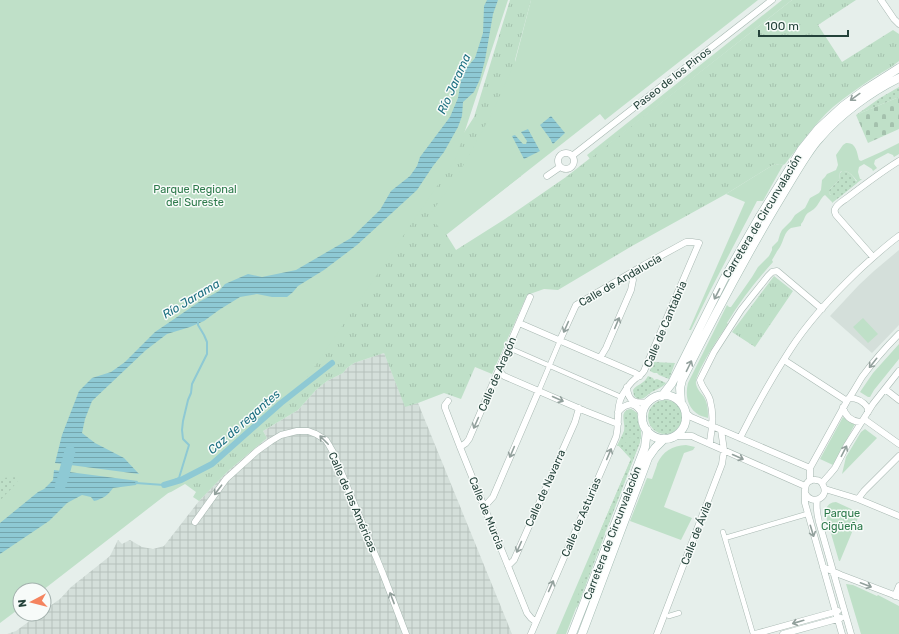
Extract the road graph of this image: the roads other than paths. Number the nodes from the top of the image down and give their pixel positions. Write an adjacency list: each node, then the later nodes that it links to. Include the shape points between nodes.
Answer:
1 (772, 0): 6 (street, Paseo de los Pinos)
2 (881, 0): 3 (street)
3 (899, 24)
4 (899, 68): 29 (main road, Carretera de Circunvalación, one-way to 29, via 843,106 818,129 801,150 760,216 672,383)
5 (899, 78): 35 (main road, Carretera de Circunvalación, one-way to 5, via 682,380 710,323 793,176 819,138 833,124 871,94)
6 (572, 156): 8 (street, Paseo de los Pinos, via 574,164 570,168 564,169); 8 (street, Paseo de los Pinos, via 562,154 558,159)
7 (899, 161): 12 (street, via 851,195 834,211)
8 (560, 166): 9 (street, Paseo de los Pinos)
9 (547, 176)
10 (899, 236): 12 (street)
11 (700, 243): 13 (street, Calle de Andalucía, via 686,242); 25 (street, Calle de Cantabria)
12 (873, 257): 15 (street)
13 (631, 272): 18 (street, Calle de Andalucía, one-way to 18, via 576,305); 20 (street, one-way to 13, via 631,290)
14 (530, 298): 16 (street, Calle de Aragón)
15 (822, 309): 21 (street); 44 (street, via 777,271 768,276 741,310 714,352 700,380 709,396)
16 (519, 323): 18 (street); 19 (street, Calle de Aragón)
17 (899, 334): 31 (street, one-way to 31, via 861,378)
18 (559, 342): 20 (street); 22 (street)
19 (509, 348): 22 (street); 23 (street, Calle de Aragón, via 499,367)
20 (600, 358): 25 (street)
21 (784, 360): 31 (street); 48 (street)
22 (549, 366): 27 (street); 30 (street)
23 (500, 370): 27 (street, via 504,376); 52 (street, Calle de Aragón, one-way to 52, via 469,439)
24 (899, 371): 28 (street)
25 (640, 376): 26 (street, Calle de Cantabria)
26 (628, 387): 30 (street, Calle de Cantabria); 34 (street, via 632,400 636,403)
27 (539, 389): 37 (street, one-way to 37); 62 (street, one-way to 62, via 493,497)
28 (885, 389): 32 (street); 40 (street)
29 (662, 396): 34 (main road); 35 (main road, via 669,396)
30 (621, 397): 38 (street, Calle de Asturias)
31 (848, 399): 36 (street); 40 (street, via 860,400 868,408)
32 (899, 400)
33 (448, 401): 52 (street, Calle de Murcia, via 445,408)
34 (649, 402): 41 (main road)
35 (681, 403): 39 (main road)
36 (843, 407): 42 (street, via 847,416 856,422); 55 (street)
37 (579, 408): 43 (street); 68 (street, Calle de Navarra, one-way to 68, via 514,560)
38 (618, 412): 41 (street, via 629,404 637,407); 43 (street, Calle de Asturias)
39 (685, 412): 44 (street); 47 (main road, via 684,425)
40 (868, 412): 42 (street)
41 (643, 416): 45 (main road)
42 (862, 421): 51 (street); 57 (street, one-way to 42, via 835,468)
43 (618, 424): 79 (street, Calle de Asturias, one-way to 43, via 616,437)
44 (712, 426): 46 (street); 50 (street)
45 (647, 430): 49 (main road, via 652,435); 82 (main road, Carretera de Circunvalación, via 645,447)
46 (722, 430): 48 (street); 53 (street, Calle de Ávila)
47 (676, 436): 49 (main road); 50 (street, via 692,436)
48 (740, 438): 55 (street)
49 (664, 439): 83 (main road, Carretera de Circunvalación, via 648,458)
50 (710, 444): 53 (street)
51 (899, 444)
52 (460, 447): 62 (street, Calle de Murcia)
53 (724, 450): 59 (street, one-way to 59); 84 (street, Calle de Ávila, via 722,464)
54 (899, 456): 60 (street)
55 (810, 468): 56 (street)
56 (810, 481): 57 (street, via 818,480); 59 (street)
57 (822, 483): 58 (street)
58 (825, 489): 60 (street); 61 (street, via 823,496)
59 (805, 490): 61 (street, via 806,496 811,500); 63 (street, via 804,504)
60 (858, 499): 64 (street)
61 (817, 500): 70 (street, via 816,511)
62 (484, 507): 68 (street, Calle de Murcia)
63 (807, 514): 67 (street); 69 (street, one-way to 69)
64 (899, 516)
65 (195, 522): 80 (street, Calle de las Américas, one-way to 65, via 332,452 326,440 316,434 297,431 281,435 257,451 226,479)
66 (723, 532): 67 (street)
67 (725, 538): 85 (street)
68 (508, 566): 79 (street, Calle de Murcia, via 527,613)
69 (823, 567): 70 (street); 74 (street)
70 (833, 572): 72 (street, one-way to 72); 73 (street)
71 (899, 586): 72 (street)
72 (897, 596)
73 (844, 609): 74 (street); 77 (street)
74 (835, 612): 78 (street); 85 (street, one-way to 85)
75 (679, 613): 76 (street)
76 (669, 616)
77 (846, 616): 78 (street); 88 (street)
78 (837, 619): 86 (street); 87 (street)
79 (536, 622): 81 (street, Calle de Asturias)
80 (406, 634)
81 (531, 634)
82 (572, 634)
83 (582, 634)
84 (657, 634)
85 (754, 634)
86 (783, 634)
87 (842, 634)
88 (851, 634)

